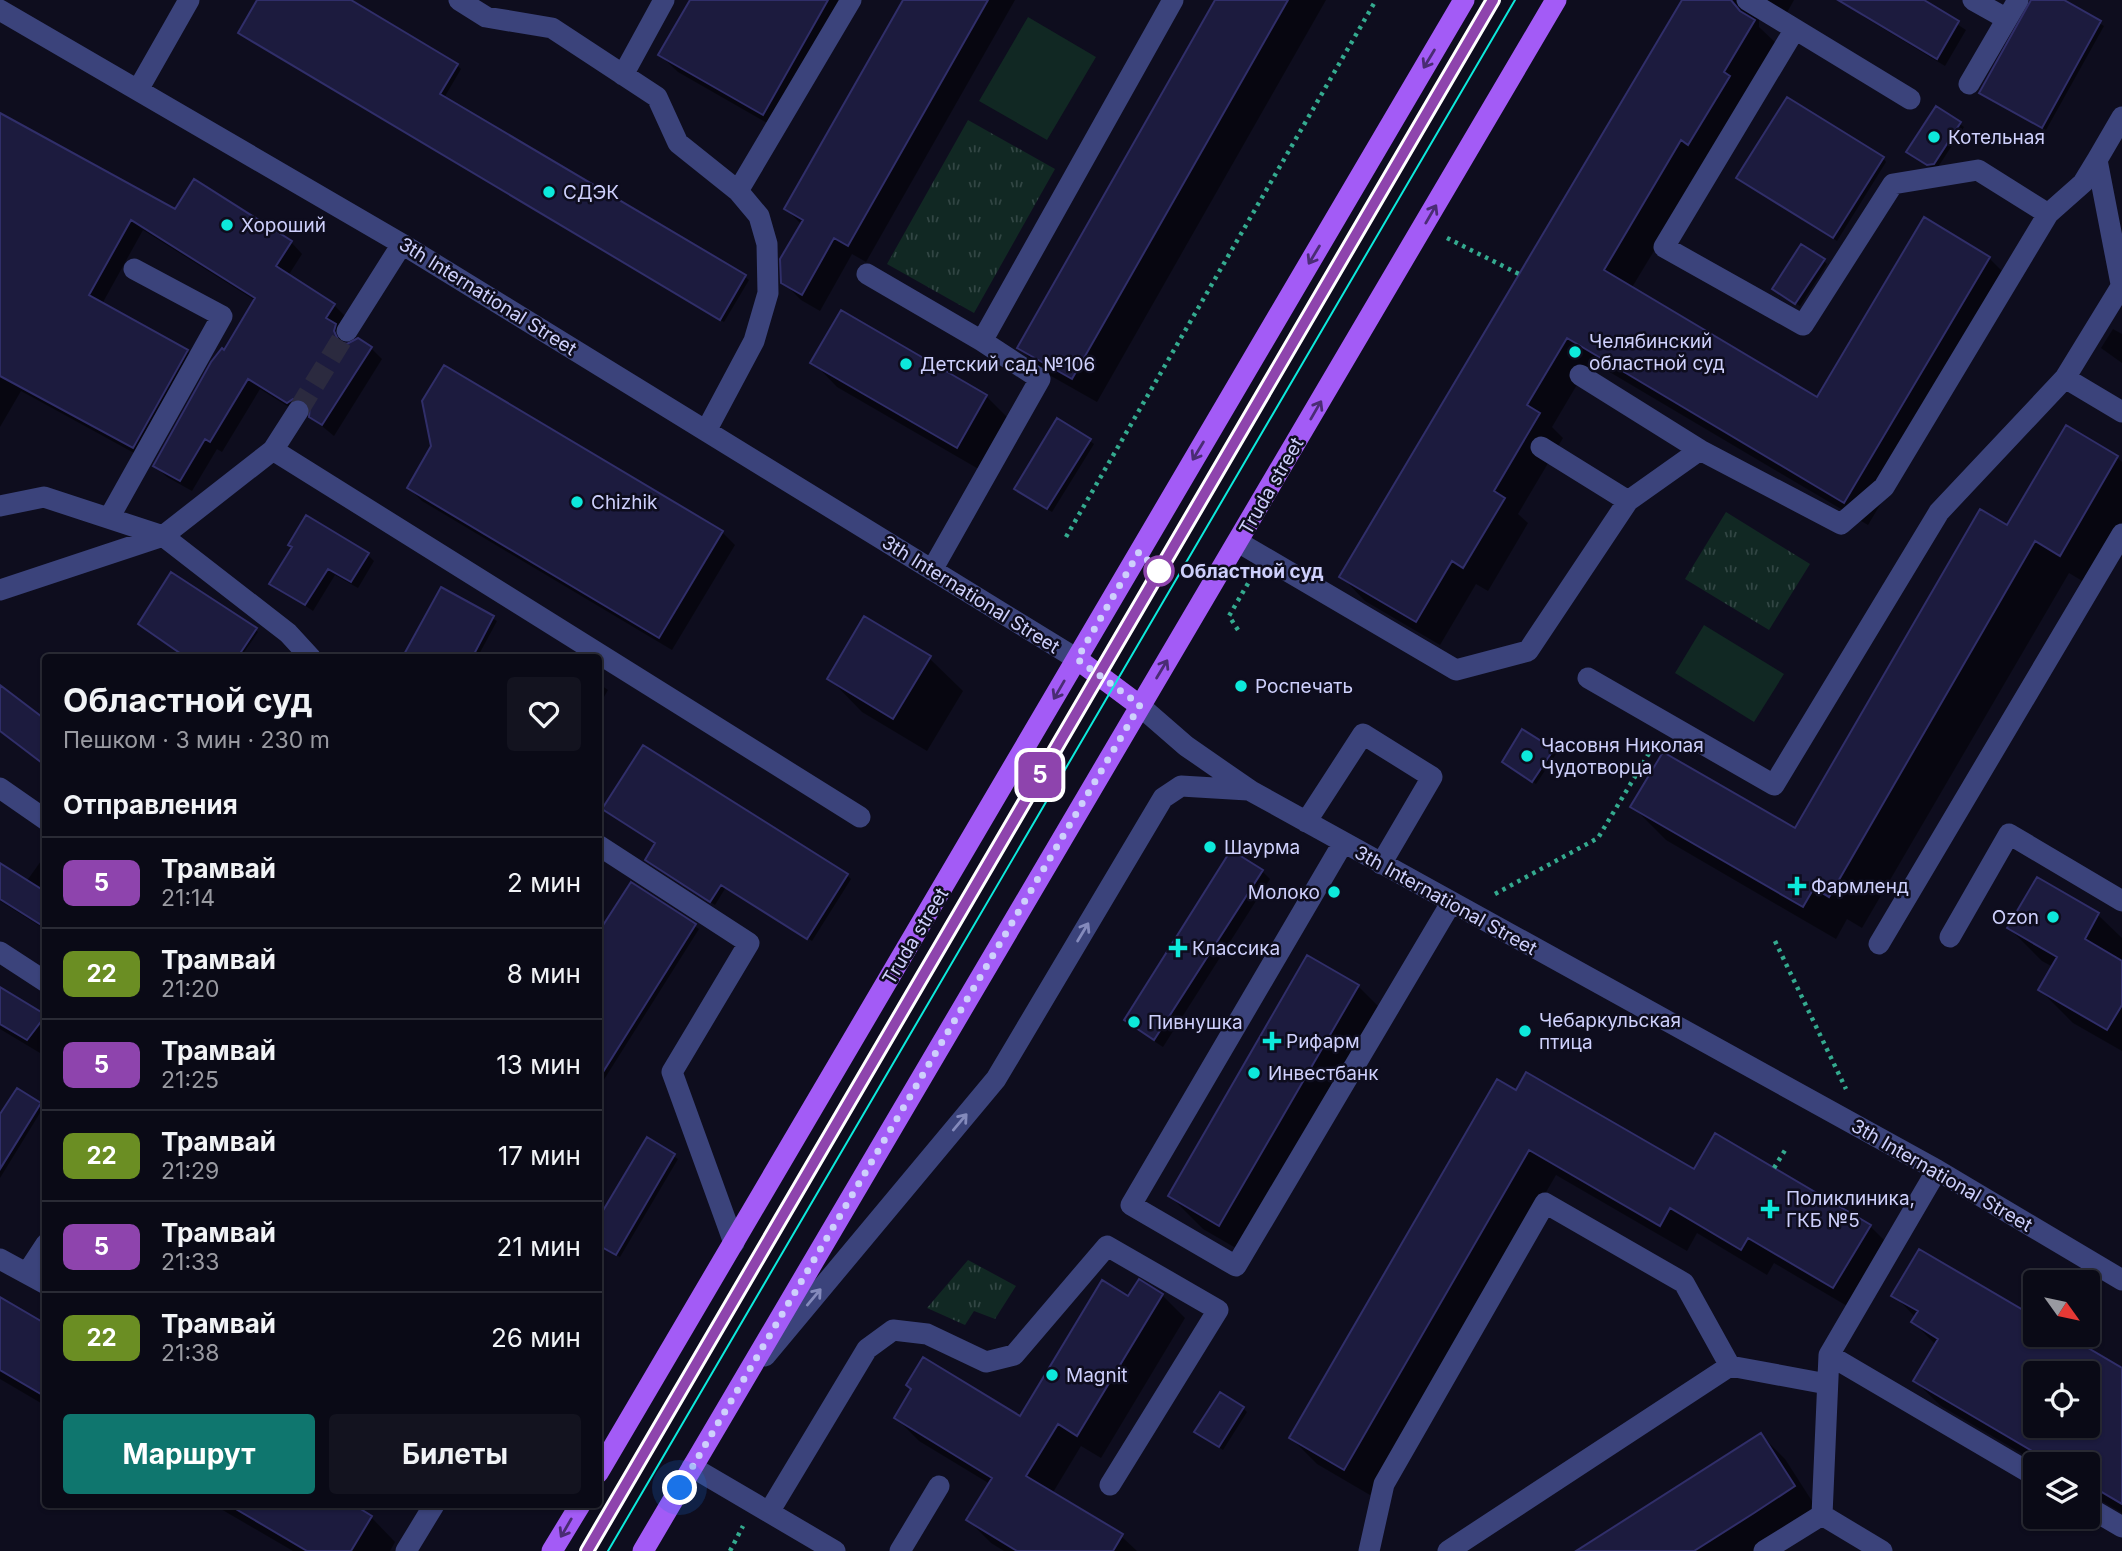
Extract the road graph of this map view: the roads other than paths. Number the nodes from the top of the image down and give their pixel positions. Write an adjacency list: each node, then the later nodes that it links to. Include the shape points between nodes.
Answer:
1 (188, 0): 16 (street)
2 (458, 0): 14 (street, via 486,17 552,28)
3 (664, 0): 14 (street)
4 (851, 0): 20 (street)
5 (1173, 0): 27 (street)
6 (1464, 0): 47 (main road, Truda street, one-way to 47)
7 (1556, 0): 41 (main road, Truda street, one-way to 7)
8 (1747, 0): 13 (street)
9 (1973, 0): 12 (street)
10 (2018, 0): 12 (street)
11 (0, 10): 16 (street, 3th International Street)
12 (2007, 19): 15 (street)
13 (1795, 29): 17 (street); 21 (street, via 1664,247 1803,325 1892,184 1978,170)
14 (623, 75): 20 (street, via 657,97 678,143)
15 (1969, 84)
16 (139, 88): 22 (street, 3th International Street)
17 (1910, 99)
18 (2122, 117): 19 (street)
19 (2097, 160): 21 (street, via 2083,183); 25 (street)
20 (738, 191): 32 (street, via 759,216 767,244 768,293 754,341)
21 (2048, 214): 35 (street, via 1884,486 1841,524)
22 (402, 244): 26 (street); 32 (street, 3th International Street)
23 (134, 269): 38 (street, via 222,316)
24 (867, 274): 27 (street)
25 (2122, 287): 29 (street)
26 (347, 331)
27 (982, 341): 42 (street, via 1040,379)
28 (1580, 375): 35 (street)
29 (2065, 378): 31 (street); 48 (street, via 1939,512 1774,785)
30 (298, 411): 34 (street)
31 (2122, 412)
32 (706, 431): 42 (street, 3th International Street)
33 (1541, 447): 36 (street)
34 (274, 450): 40 (street); 45 (street)
35 (1700, 450): 36 (street)
36 (1628, 501): 41 (street, via 1528,651 1456,670)
37 (0, 506): 38 (street, via 44,497)
38 (109, 519): 40 (street)
39 (2122, 534): 61 (street)
40 (163, 536): 43 (street); 44 (street, via 288,633)
41 (1238, 542): 49 (main road, Truda street, one-way to 41)
42 (932, 570): 47 (street, 3th International Street)
43 (0, 590)
44 (307, 654)
45 (600, 654)
46 (602, 655): 53 (street)
47 (1077, 659): 49 (main road, 3th International Street); 65 (main road, Truda street, one-way to 65)
48 (1588, 678)
49 (1140, 705): 51 (street, 3th International Street, via 1186,746); 73 (main road, Truda street)
50 (0, 788): 52 (street)
51 (1251, 791): 54 (street, 3th International Street); 73 (street, one-way to 51, via 996,1079 1163,798 1181,786)
52 (42, 817)
53 (860, 817)
54 (1306, 822): 55 (street, 3th International Street); 57 (street, via 1363,734 1432,777)
55 (1343, 843): 57 (street, 3th International Street); 59 (street, via 1131,1205 1236,1266)
56 (602, 848): 65 (street, via 749,943 672,1072)
57 (1381, 864): 59 (street, 3th International Street)
58 (2122, 901): 60 (street, via 2009,834)
59 (1458, 906): 64 (street, 3th International Street)
60 (1950, 937)
61 (1879, 944)
62 (0, 952): 63 (street)
63 (42, 979)
64 (1937, 1170): 69 (street, 3th International Street); 70 (street)
65 (734, 1243): 74 (main road, Truda street)
66 (0, 1258): 68 (street)
67 (42, 1258): 68 (street)
68 (36, 1278)
69 (2122, 1280)
70 (1829, 1354): 72 (street); 76 (street)
71 (1730, 1366): 72 (street); 90 (street, via 1684,1283 1545,1203 1384,1484); 91 (street)
72 (1827, 1384): 83 (street)
73 (739, 1387): 75 (main road, Truda street)
74 (602, 1466)
75 (692, 1467): 81 (street); 87 (main road, Truda street)
76 (2023, 1469)
77 (1110, 1485): 81 (street, via 1218,1310 1107,1246 1014,1355 986,1362 927,1334 893,1329 867,1349)
78 (939, 1486): 89 (street)
79 (425, 1508): 85 (street)
80 (578, 1508): 86 (main road, one-way to 86)
81 (769, 1512): 88 (street)
82 (2100, 1514): 84 (street)
83 (1822, 1516): 92 (street); 93 (street)
84 (2122, 1527)
85 (406, 1551)
86 (552, 1551)
87 (643, 1551)
88 (835, 1551)
89 (900, 1551)
90 (1369, 1551)
91 (1448, 1551)
92 (1764, 1551)
93 (1882, 1551)

